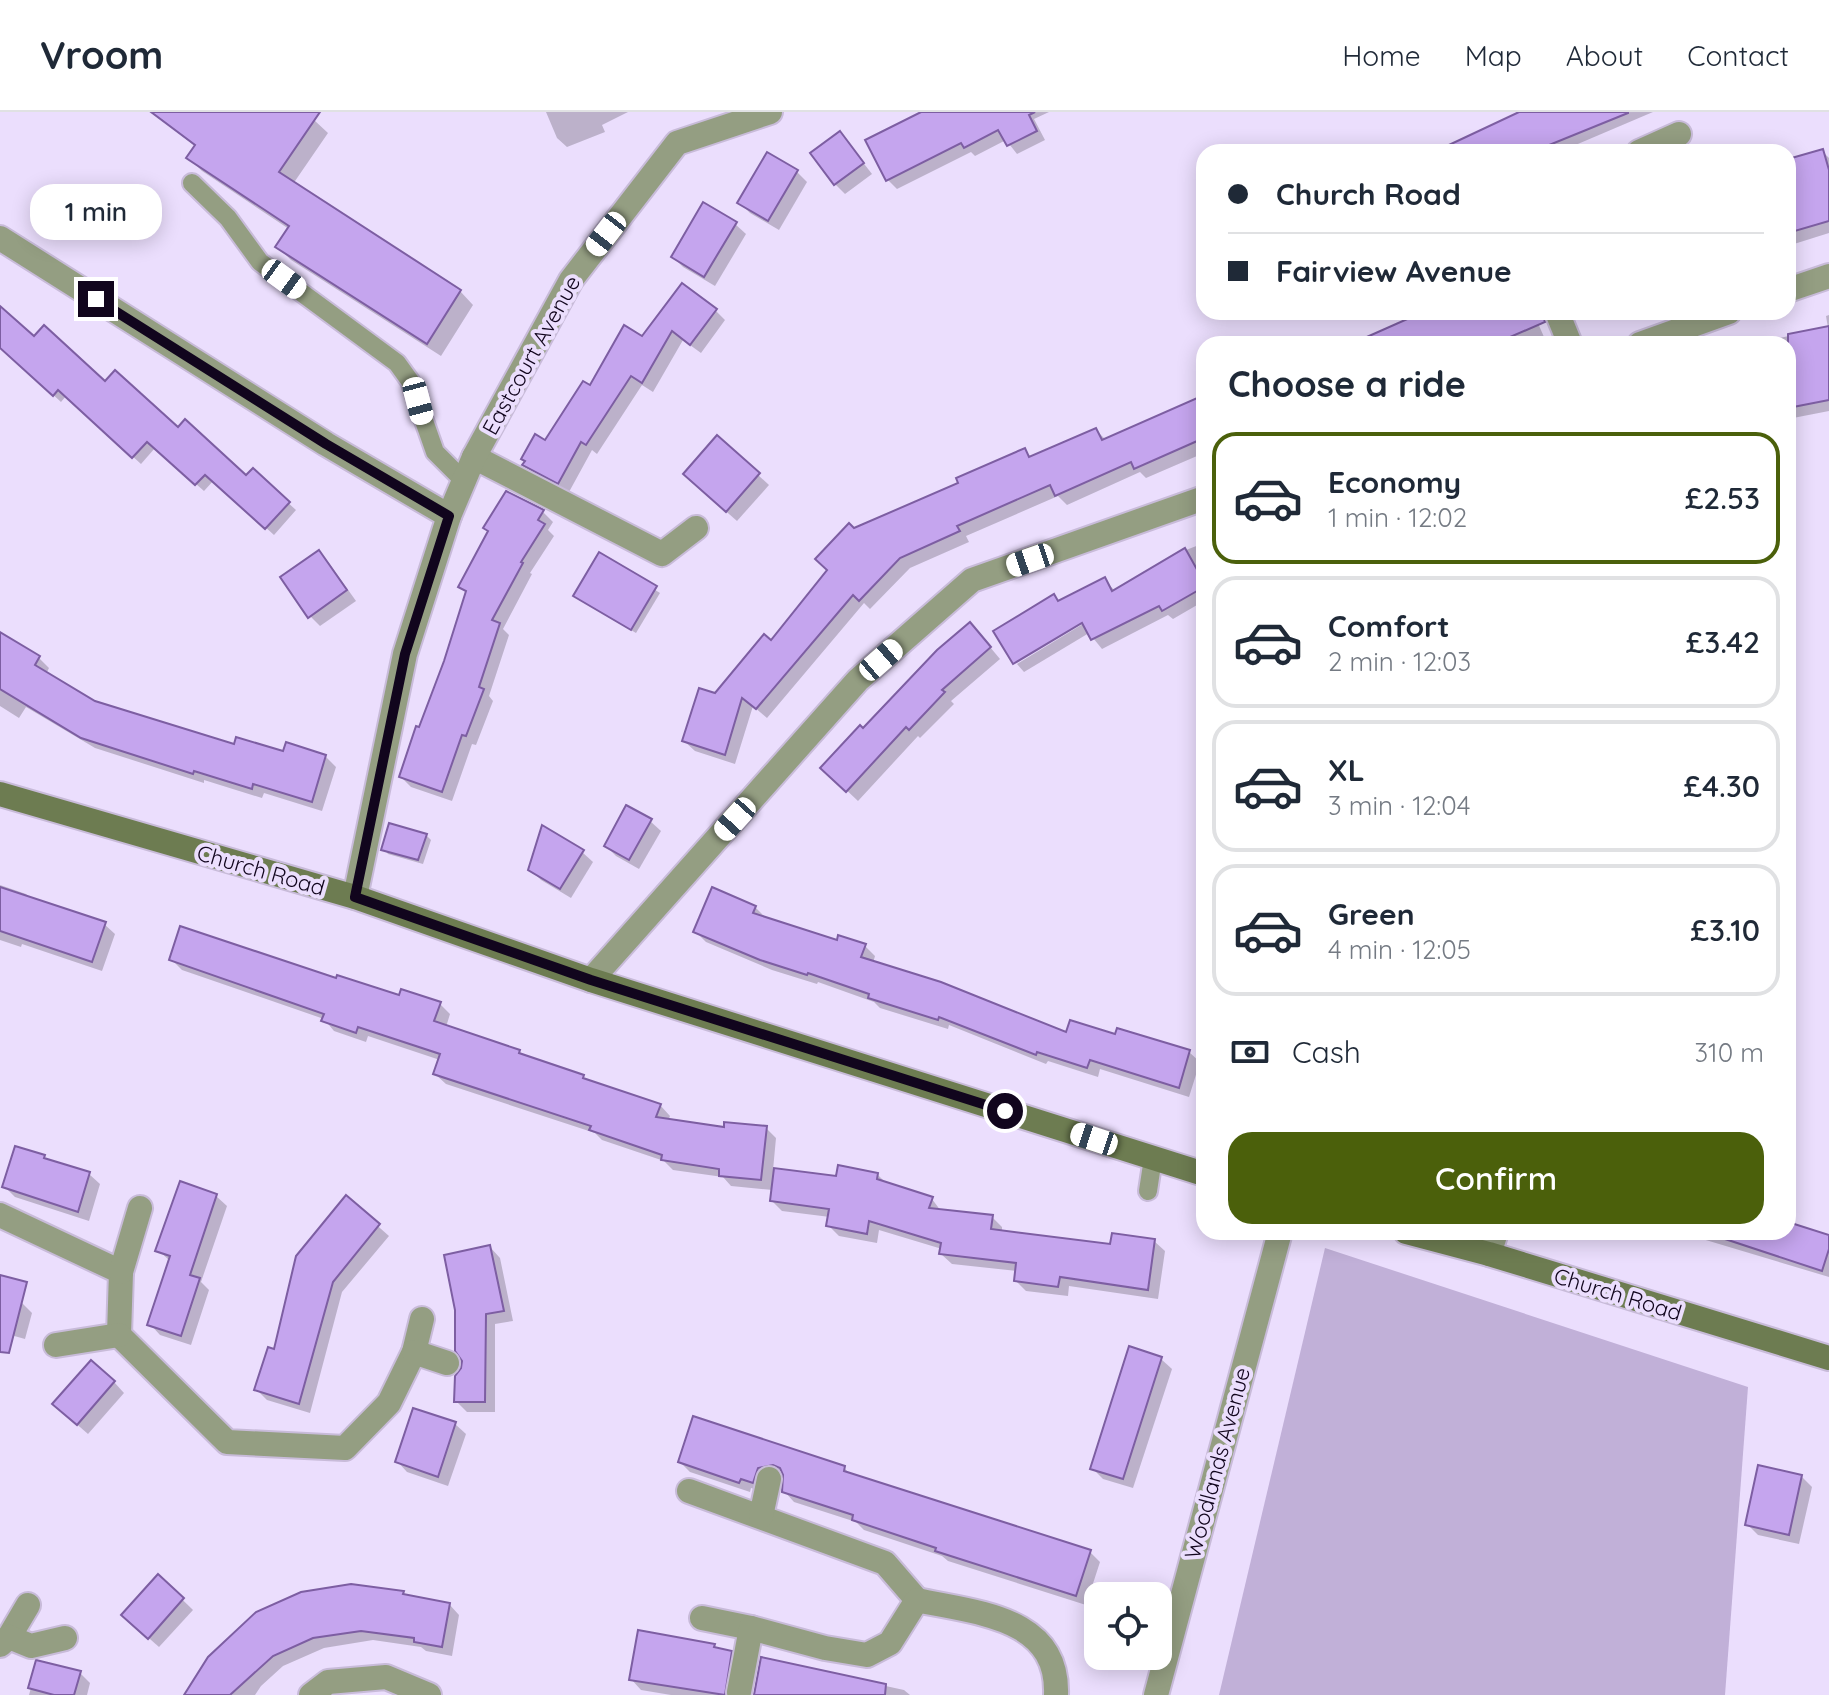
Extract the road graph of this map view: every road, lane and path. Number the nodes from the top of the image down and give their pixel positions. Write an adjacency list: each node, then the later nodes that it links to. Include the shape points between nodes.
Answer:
1 (770, 112): 10 (street, Eastcourt Avenue, via 677,143 571,280)
2 (1679, 134): 3 (street)
3 (1657, 144)
4 (192, 183): 11 (lane, via 228,218 260,262 397,363 410,381 435,452)
5 (0, 238): 13 (street)
6 (1829, 276): 7 (street)
7 (1796, 287)
8 (1707, 320): 9 (street)
9 (1662, 336)
10 (474, 457): 11 (street, Eastcourt Avenue); 14 (street, Eastcourt Avenue, via 662,554)
11 (464, 481): 13 (street, Eastcourt Avenue)
12 (1196, 501): 17 (street, via 972,580 858,680)
13 (449, 516): 16 (street, Eastcourt Avenue, via 405,654)
14 (696, 528)
15 (0, 794): 16 (main road, Church Road)
16 (355, 897): 17 (main road, Church Road)
17 (591, 980): 18 (main road, Church Road)
18 (1153, 1158): 19 (main road, Church Road); 20 (lane)
19 (1196, 1171)
20 (1148, 1191)
21 (140, 1208): 26 (street)
22 (0, 1215): 26 (street)
23 (1278, 1240): 46 (street, Woodlands Avenue)
24 (1469, 1240): 25 (main road, Church Road)
25 (1492, 1243): 31 (main road, Church Road)
26 (121, 1272): 28 (street)
27 (422, 1319): 30 (street)
28 (119, 1335): 29 (street); 30 (street, via 227,1442 345,1448 389,1403)
29 (56, 1345)
30 (414, 1352): 32 (street)
31 (1829, 1358)
32 (447, 1363)
33 (769, 1479): 35 (street)
34 (689, 1491): 35 (street)
35 (761, 1516): 36 (street, via 885,1563)
36 (917, 1600): 39 (street, via 890,1643 867,1655); 45 (street, via 1007,1620 1035,1636 1049,1658)
37 (28, 1605): 41 (street)
38 (702, 1618): 39 (street)
39 (751, 1628): 42 (street)
40 (65, 1638): 41 (street, via 31,1646)
41 (4, 1641)
42 (739, 1692)
43 (311, 1695): 44 (street, via 328,1682 386,1677)
44 (429, 1695)
45 (1056, 1695)
46 (1156, 1695)

